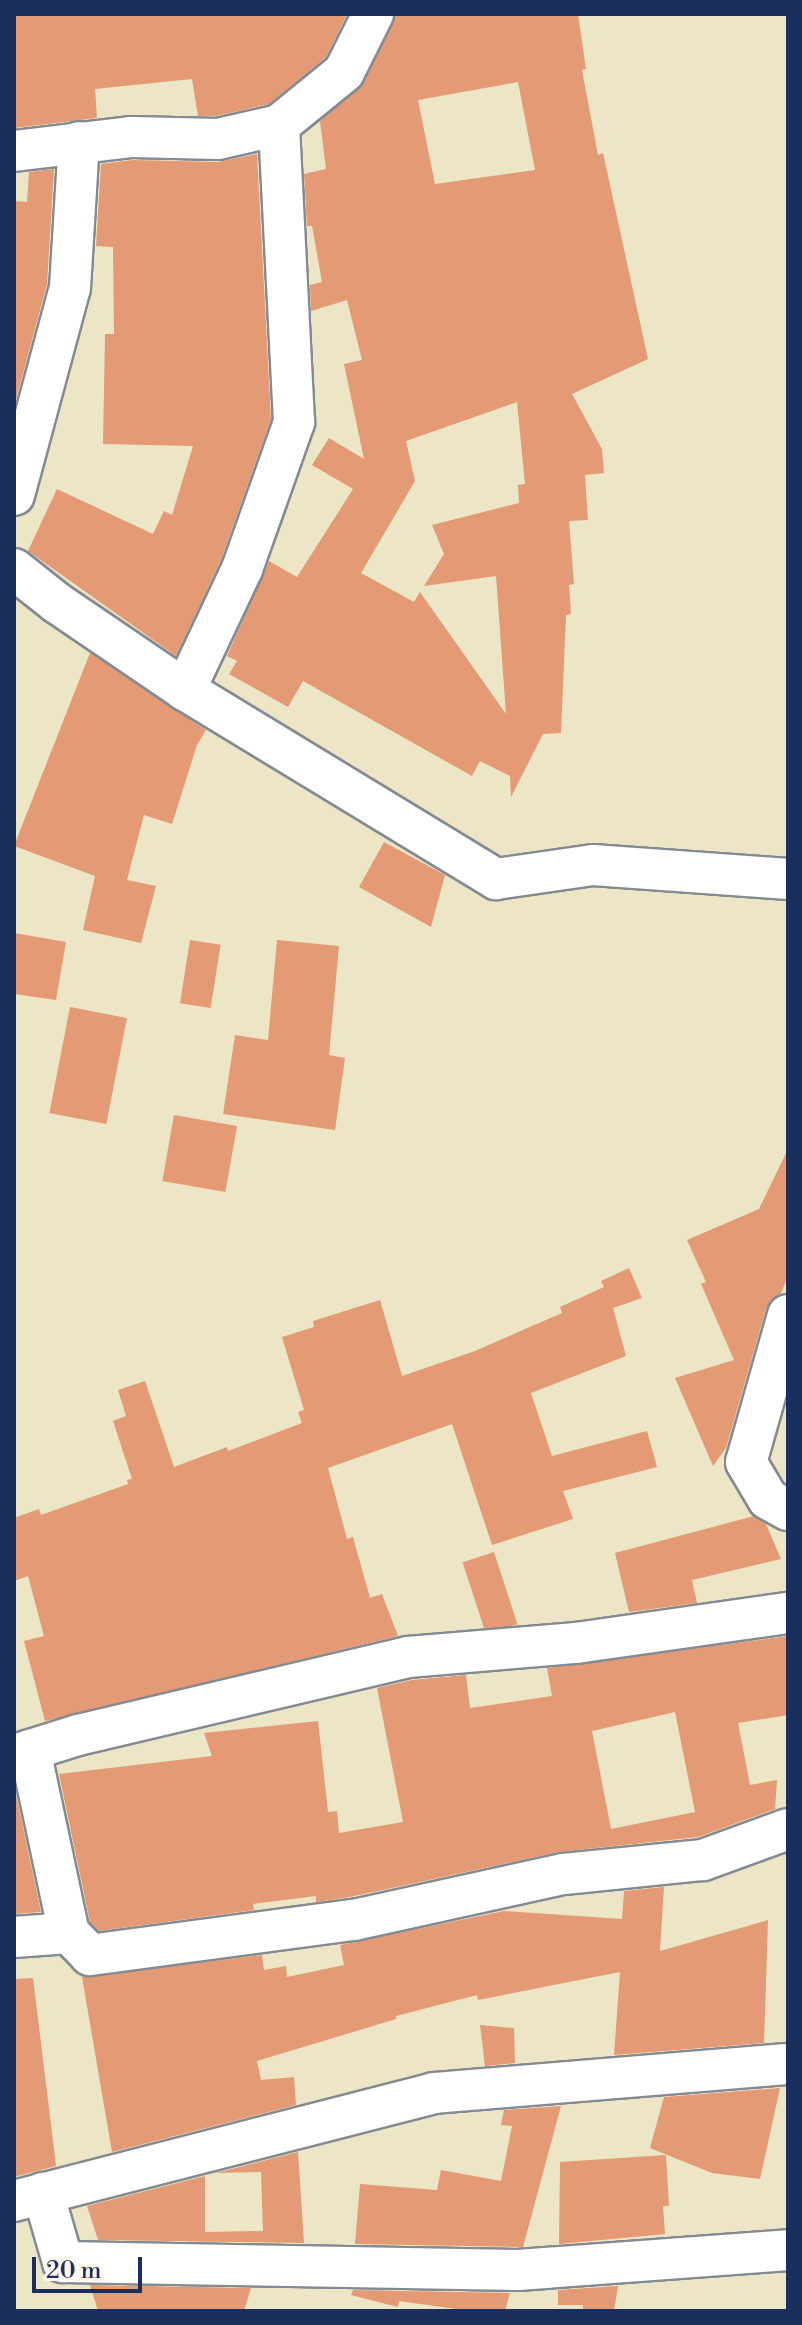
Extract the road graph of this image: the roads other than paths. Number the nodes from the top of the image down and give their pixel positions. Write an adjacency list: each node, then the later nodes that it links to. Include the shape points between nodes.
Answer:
1 (373, 14): 2 (street, via 344,72)
2 (279, 125): 3 (street, via 218,139); 7 (street, via 294,422 242,569)
3 (79, 142): 4 (street); 5 (street, via 70,288)
4 (14, 151)
5 (14, 495)
6 (14, 569): 7 (street)
7 (185, 690): 8 (street, via 496,879 593,865)
8 (788, 879)
9 (788, 1315): 10 (street, via 746,1462 768,1499)
10 (788, 1510)
11 (788, 1613): 12 (street, via 576,1643 408,1657)
12 (22, 1752): 14 (street)
13 (788, 1829): 14 (street, via 703,1860 564,1874 354,1920 90,1955)
14 (69, 1933): 15 (street)
15 (14, 1937)
16 (788, 2064): 17 (street, via 434,2093)
17 (29, 2197): 18 (street, via 63,2262 518,2270)
18 (788, 2250)

